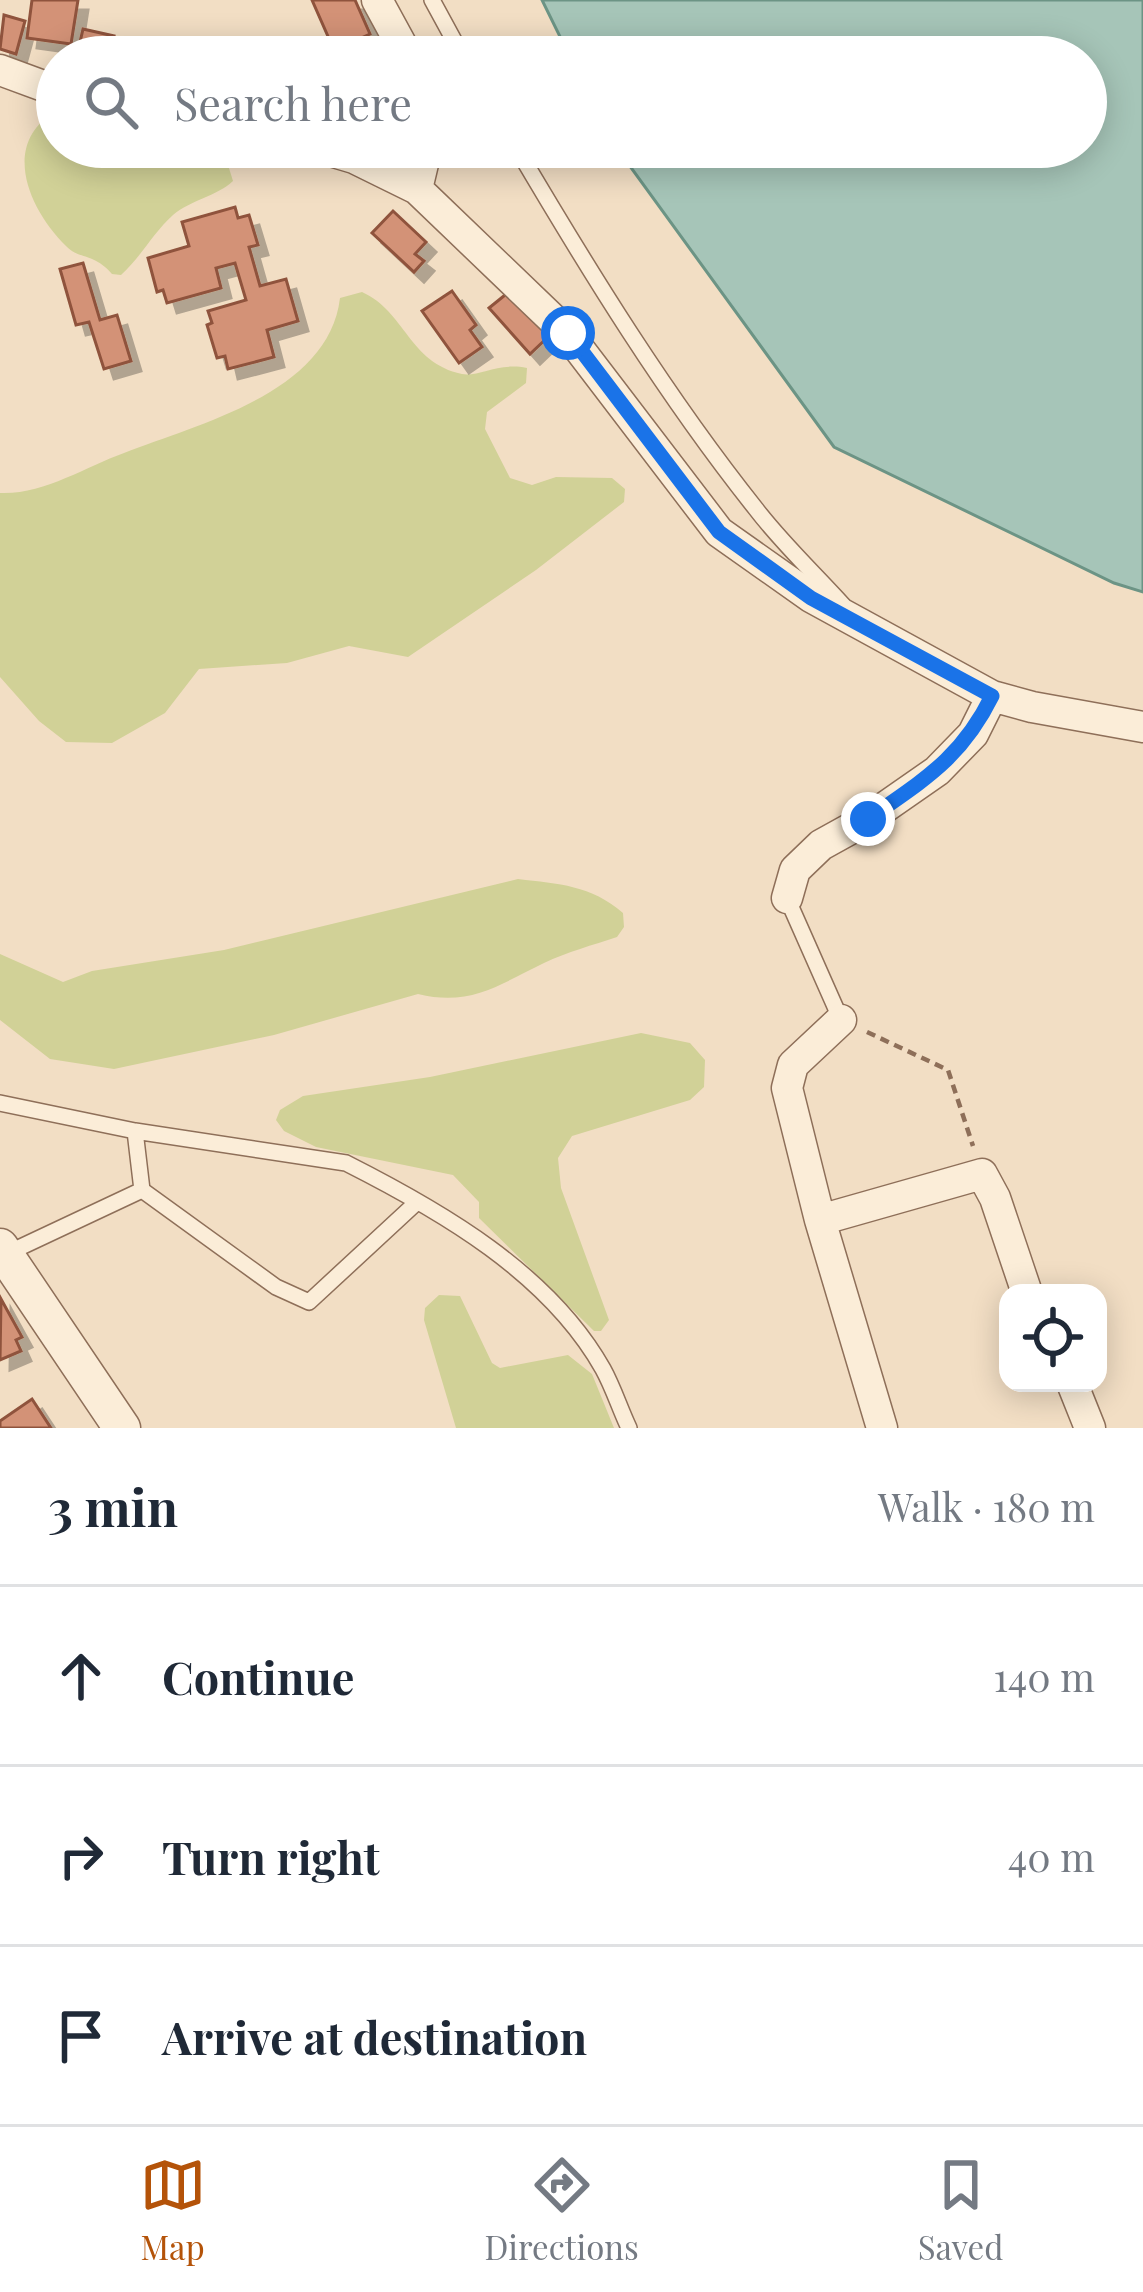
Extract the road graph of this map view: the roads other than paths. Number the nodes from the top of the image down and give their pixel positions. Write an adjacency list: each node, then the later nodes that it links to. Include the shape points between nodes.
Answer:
1 (377, 0): 3 (street)
2 (433, 0): 4 (lane)
3 (397, 36)
4 (452, 36)
5 (0, 70): 6 (street)
6 (36, 83)
7 (374, 168): 10 (street)
8 (422, 168): 10 (street)
9 (528, 168): 11 (lane, via 692,425 758,513)
10 (416, 189): 11 (street, via 568,333 719,532)
11 (861, 625): 12 (street)
12 (992, 696): 13 (street); 14 (street, via 973,734 937,771 820,845 795,870)
13 (1143, 727)
14 (787, 898): 15 (lane)
15 (841, 1020): 20 (street, via 793,1065 787,1088)
16 (0, 1103): 17 (lane)
17 (136, 1131): 18 (lane); 19 (lane, via 346,1163)
18 (142, 1190): 19 (lane, via 309,1302); 21 (lane)
19 (416, 1203): 25 (lane, via 486,1246 565,1315 602,1368)
20 (820, 1220): 22 (street, via 982,1174); 26 (street)
21 (3, 1251): 24 (street)
22 (1024, 1284)
23 (1076, 1392): 27 (street)
24 (122, 1428)
25 (629, 1428)
26 (882, 1428)
27 (1090, 1428)

